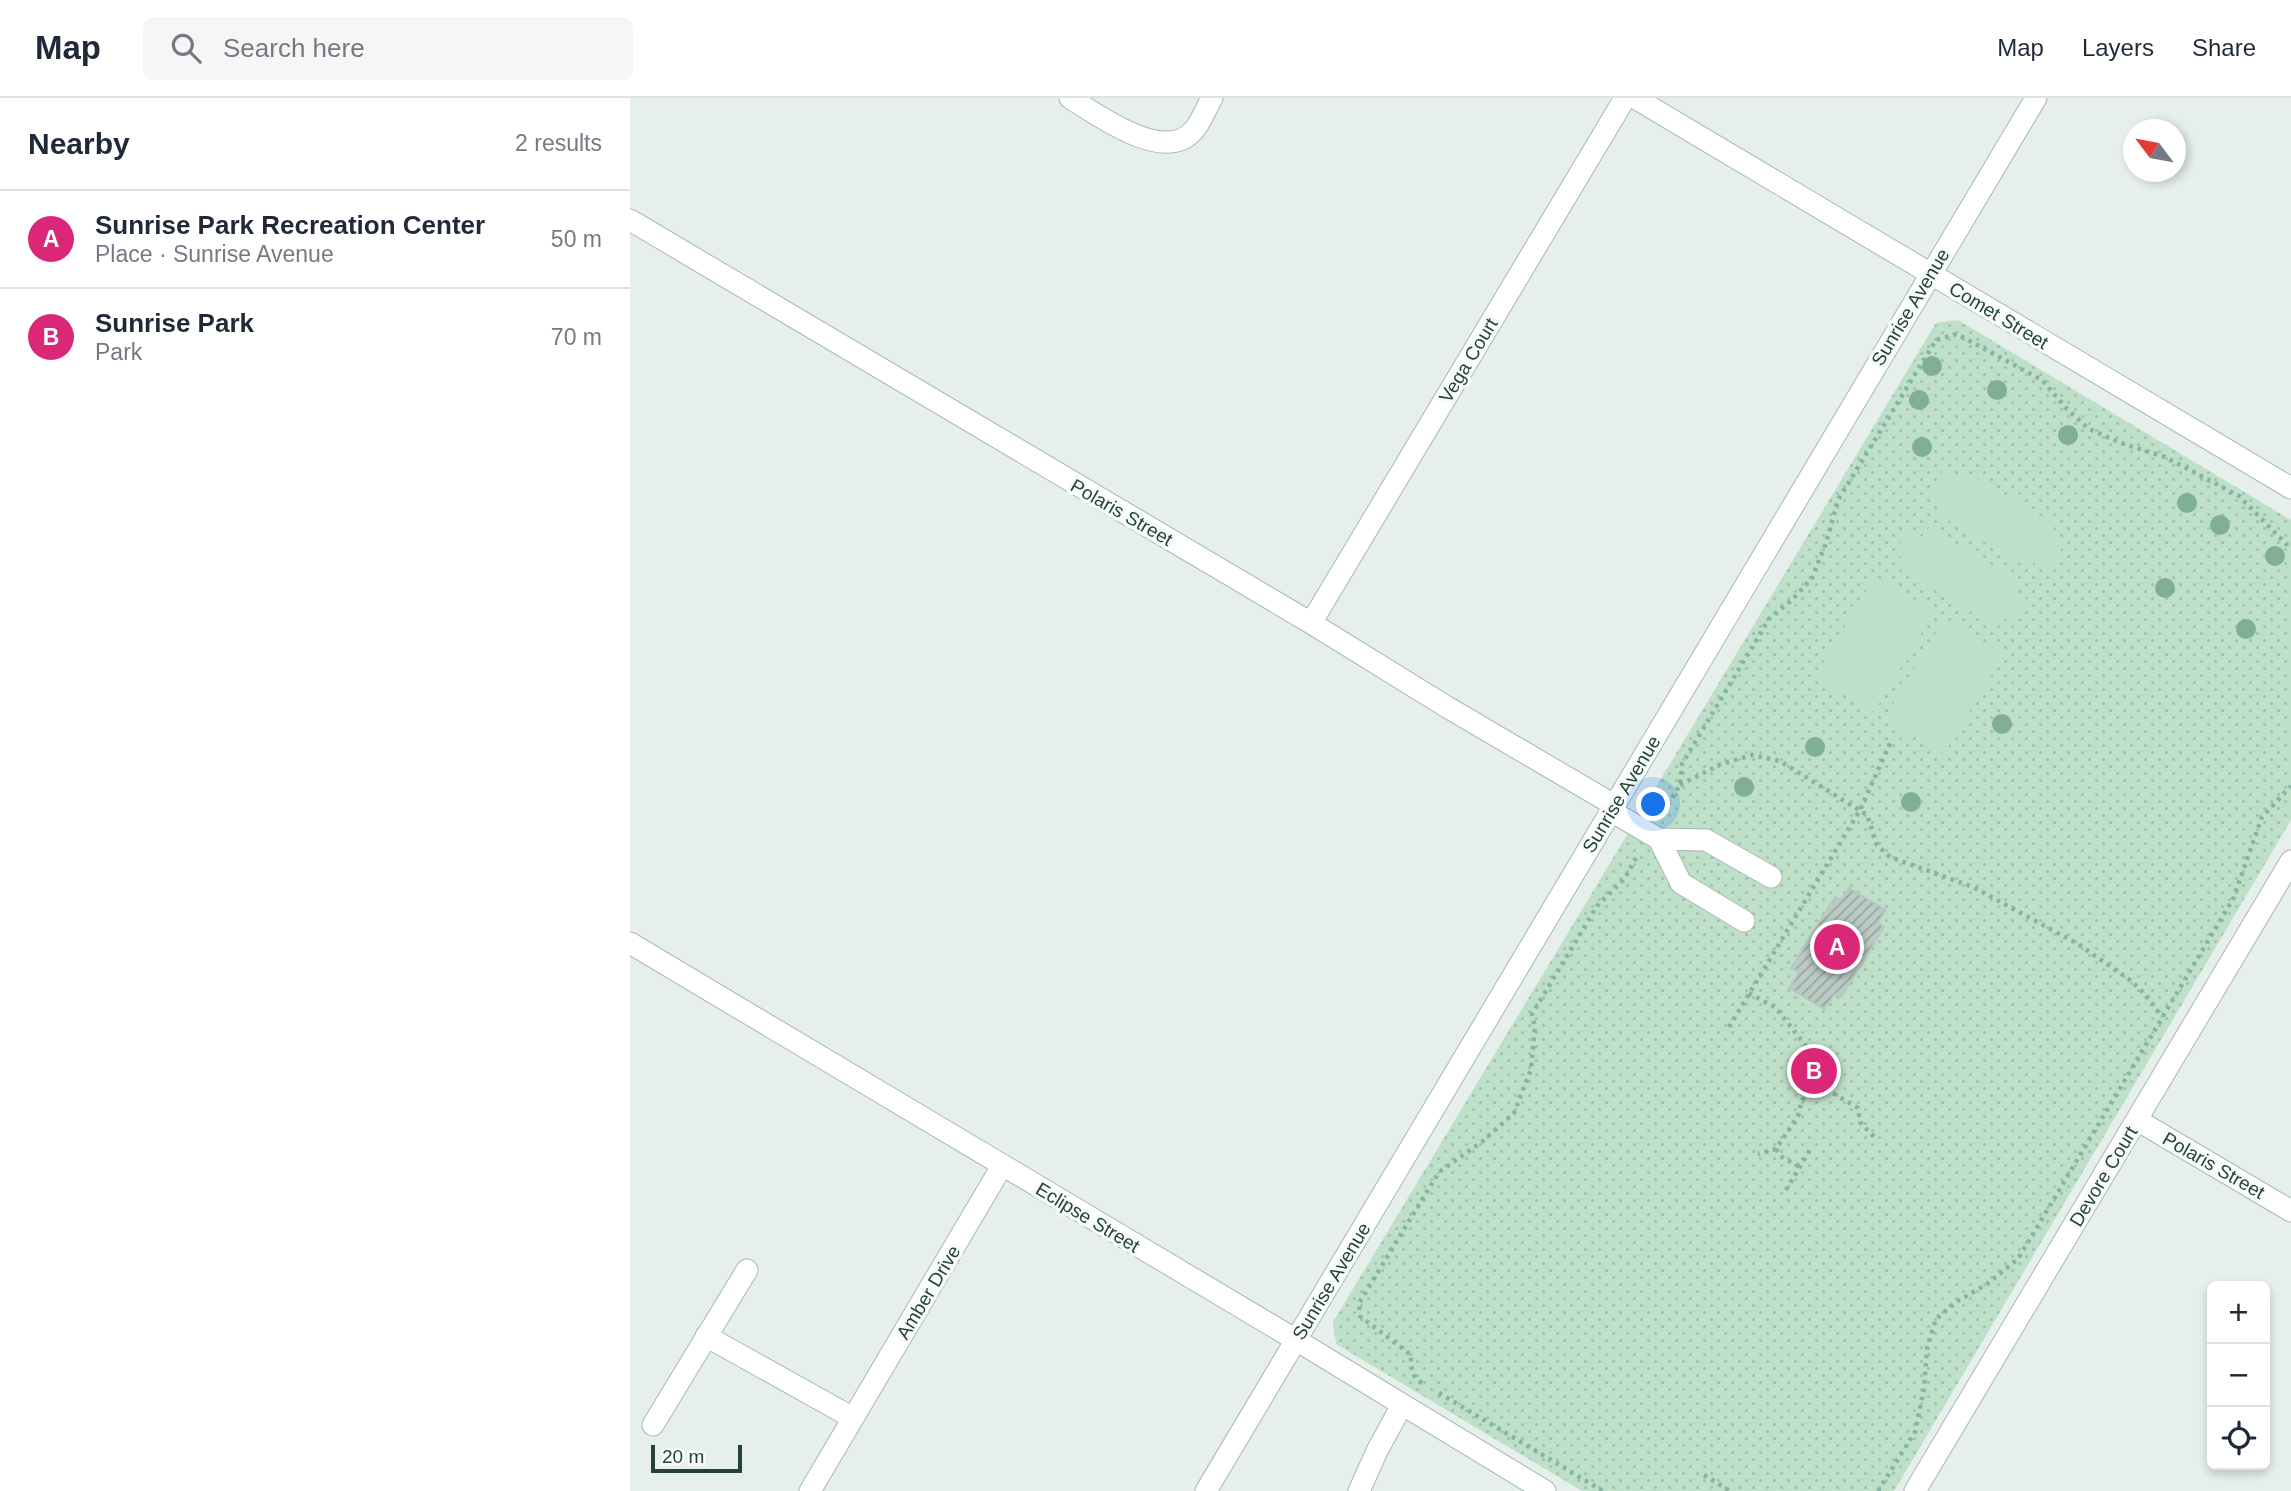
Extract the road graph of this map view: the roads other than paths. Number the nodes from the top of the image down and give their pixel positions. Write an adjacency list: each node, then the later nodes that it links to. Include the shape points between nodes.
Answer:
1 (1070, 98): 2 (street, via 1137,136 1162,144 1193,131)
2 (1212, 98)
3 (1625, 98): 9 (street, Vega Court)
4 (1635, 98): 7 (street, Comet Street)
5 (2036, 98): 7 (street, Sunrise Avenue)
6 (630, 220): 9 (street, Polaris Street)
7 (1930, 273): 8 (street, Comet Street); 10 (street, Sunrise Avenue)
8 (2291, 488)
9 (1311, 623): 10 (street, Polaris Street)
10 (1612, 808): 11 (street, Polaris Street); 21 (street, Sunrise Avenue)
11 (1659, 839): 13 (street, via 1706,840); 14 (street, via 1681,883)
12 (2291, 861): 16 (street, Devore Court)
13 (1771, 877)
14 (1744, 921)
15 (630, 943): 17 (street, Eclipse Street)
16 (2137, 1120): 18 (street, Polaris Street); 29 (street, Devore Court)
17 (1003, 1166): 21 (street, Eclipse Street); 23 (street, Amber Drive)
18 (2291, 1211)
19 (747, 1270): 20 (street)
20 (706, 1336): 23 (street); 24 (street)
21 (1296, 1339): 22 (street, Eclipse Street); 26 (street, Sunrise Avenue)
22 (1402, 1405): 27 (street); 28 (street, Eclipse Street)
23 (853, 1418): 25 (street, Amber Drive)
24 (653, 1425)
25 (810, 1491)
26 (1206, 1491)
27 (1359, 1491)
28 (1545, 1491)
29 (1914, 1491)

